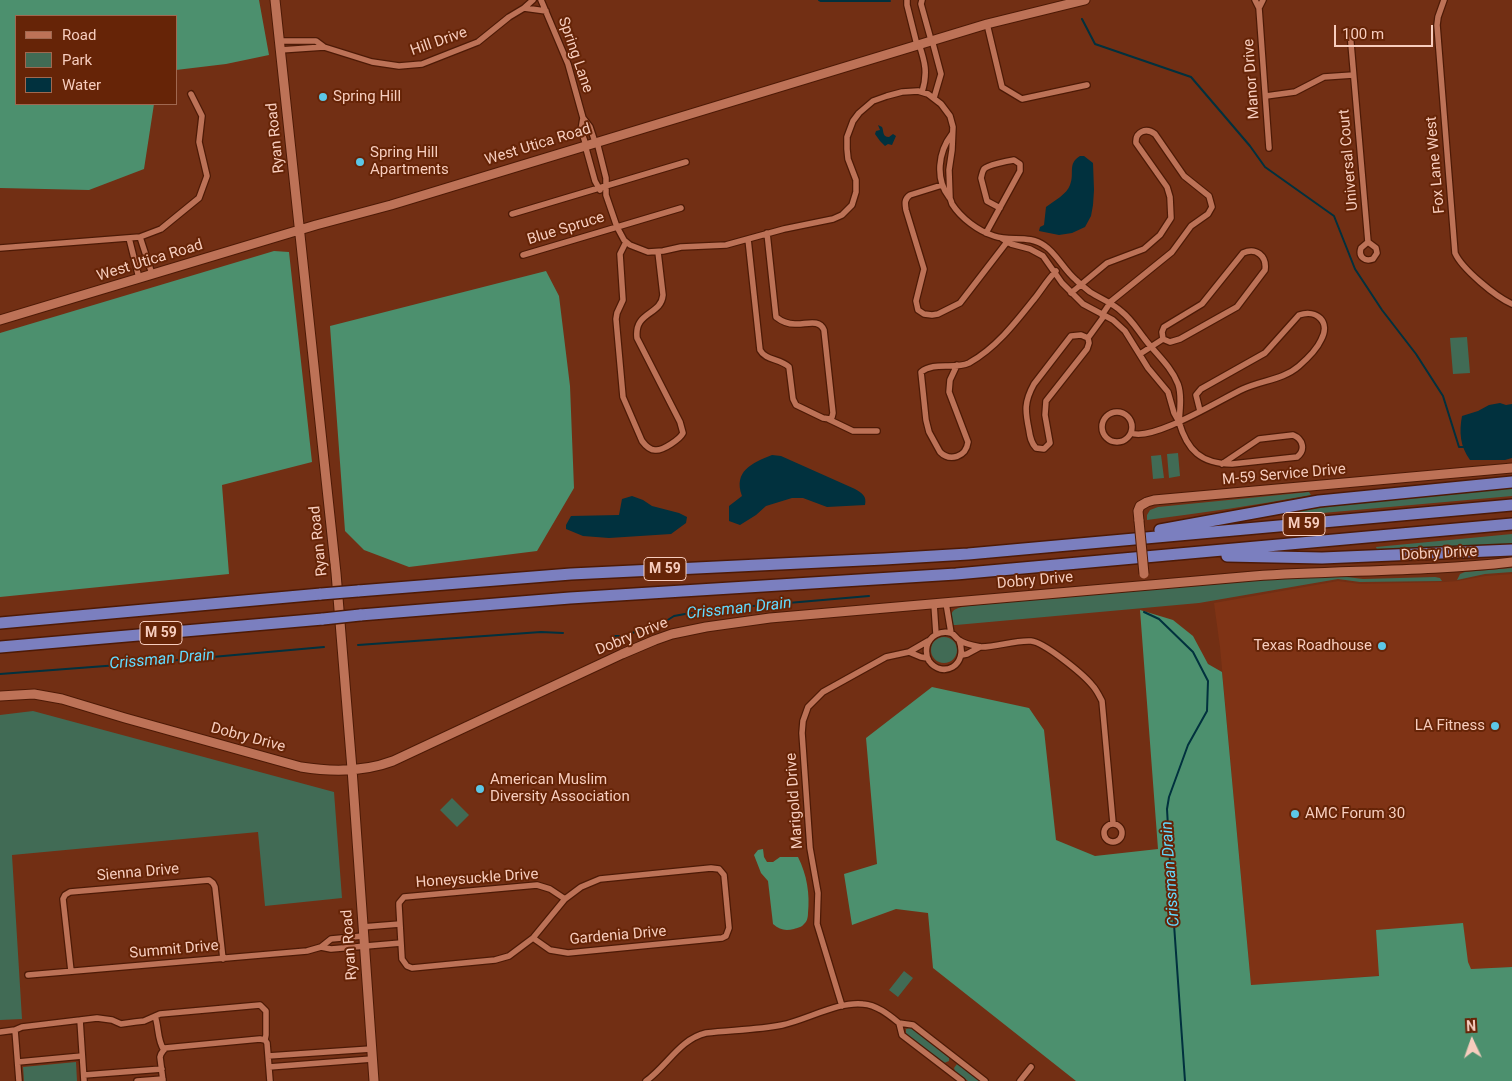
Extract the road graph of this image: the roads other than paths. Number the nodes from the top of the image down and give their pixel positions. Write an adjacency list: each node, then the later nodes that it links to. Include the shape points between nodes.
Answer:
1 (275, 0): 17 (street, Ryan Road)
2 (533, 0): 10 (street, Hill Drive)
3 (541, 0): 12 (street, Spring Lane)
4 (907, 0): 16 (street)
5 (922, 0): 15 (street)
6 (1085, 0): 13 (street, West Utica Road)
7 (1254, 0): 11 (street, Manor Drive)
8 (1263, 0): 11 (street)
9 (1444, 0): 57 (street, Fox Lane West, via 1436,25 1456,253 1473,275)
10 (524, 8): 12 (street); 17 (street, Hill Drive, via 478,42 422,64 381,64 324,47)
11 (1259, 8): 22 (street, Manor Drive)
12 (546, 11): 24 (street, Spring Lane, via 568,64)
13 (987, 24): 15 (street, West Utica Road); 19 (street, via 1002,87 1022,100)
14 (1350, 32): 18 (street, Universal Court)
15 (931, 40): 16 (street, West Utica Road); 23 (street, via 941,74)
16 (918, 44): 20 (street, via 926,72); 26 (street, West Utica Road)
17 (280, 46): 38 (street, Ryan Road)
18 (1354, 75): 22 (street, via 1324,77 1295,92); 46 (street, Universal Court)
19 (1087, 85)
20 (922, 92): 23 (street); 39 (street, via 902,92 879,98 856,116 849,132 847,149 856,192 847,211 832,219)
21 (191, 94): 41 (street, via 202,116 199,142 207,176 199,198 161,229)
22 (1266, 96): 27 (street, Manor Drive)
23 (934, 98): 25 (street, via 950,116)
24 (583, 118): 26 (street, Spring Lane, via 590,127); 26 (street, Spring Lane, via 581,130)
25 (952, 134): 29 (street, via 942,155); 33 (street)
26 (591, 143): 30 (street, via 606,175); 31 (street, via 595,180); 38 (street, West Utica Road)
27 (1269, 148)
28 (686, 162): 30 (street)
29 (942, 185): 33 (street); 44 (street, via 910,195 905,202 924,269 916,297 919,311 934,315 960,303)
30 (607, 186): 31 (street); 32 (street)
31 (599, 188): 32 (street); 36 (street)
32 (606, 194): 37 (street)
33 (950, 198): 40 (street, via 967,220)
34 (681, 208): 37 (street, Blue Spruce)
35 (1000, 208): 35 (street, via 1020,171 1020,164 1014,160 983,170 981,178 987,201); 40 (street)
36 (512, 214)
37 (617, 227): 45 (street); 49 (street, Blue Spruce)
38 (300, 230): 52 (street, West Utica Road); 93 (street, Ryan Road, via 336,573)
39 (767, 233): 43 (street); 66 (street, via 776,317 795,324 818,323 823,326 833,412)
40 (986, 233): 44 (street)
41 (140, 237): 42 (street); 52 (street)
42 (129, 238): 47 (street); 53 (street)
43 (748, 240): 48 (street); 66 (street, via 760,350 766,357 789,367 796,405)
44 (1004, 240): 50 (street, via 1027,239 1040,243); 51 (street, via 1037,252 1048,260)
45 (626, 242): 48 (street, via 648,252); 48 (street, via 619,258 623,300 616,316 623,393 642,441 656,450 677,440 682,433 680,422 637,338 641,321 662,302)
46 (1368, 242)
47 (0, 248)
48 (658, 252)
49 (523, 255)
50 (1062, 266): 51 (street); 54 (street)
51 (1055, 272): 55 (street); 64 (street, via 1024,313 998,340 968,363)
52 (152, 274): 53 (street, West Utica Road)
53 (138, 278): 59 (street, West Utica Road)
54 (1081, 284): 55 (street); 56 (street); 56 (street, via 1107,263 1142,251 1170,221 1172,215 1167,187 1136,143 1140,132 1150,131 1184,176 1209,196 1212,207 1208,214 1191,226 1172,252)
55 (1072, 293): 58 (street, via 1083,304)
56 (1110, 303): 58 (street); 62 (street, via 1127,316)
57 (1512, 304)
58 (1103, 315): 60 (street); 63 (street, via 1125,331)
59 (0, 320)
60 (1088, 338): 60 (street, via 1087,349 1046,401 1050,443 1044,449 1036,448 1032,444 1026,414 1030,392 1071,336)
61 (1163, 339): 61 (street, via 1170,342 1180,339 1237,307 1265,270 1262,254 1253,250 1243,253 1202,304 1164,327); 62 (street)
62 (1152, 347): 63 (street); 67 (street, via 1178,384)
63 (1140, 354): 67 (street, via 1168,392)
64 (957, 366): 64 (street, via 929,368 920,373 929,432 940,452 951,457 962,454 967,446 967,437 950,397 950,380)
65 (1200, 411): 65 (street, via 1244,388 1279,378 1299,366 1322,338 1324,326 1318,315 1299,315 1265,353 1201,389 1196,395); 67 (street)
66 (828, 419): 68 (street, via 853,431)
67 (1179, 422): 69 (street, via 1146,433); 70 (street, via 1192,450 1207,460)
68 (878, 431)
69 (1132, 433): 69 (street, via 1120,442 1111,441 1104,434 1102,424 1112,413 1122,412 1132,423)
70 (1222, 464): 70 (street, via 1297,457 1302,452 1302,443 1298,436 1293,435 1263,438)
71 (1512, 468): 79 (street, M-59 Service Drive, bridge, via 1147,502 1138,511)
72 (1512, 482): 75 (highway, via 1319,501)
73 (1512, 505): 75 (highway, M 59)
74 (1512, 524): 77 (highway, M 59)
75 (1097, 542): 82 (highway, M 59, bridge, via 909,558 535,576)
76 (1512, 550): 77 (highway, via 1322,558)
77 (1171, 555): 87 (highway, M 59, bridge, via 956,574 570,598)
78 (1512, 562): 79 (street, Dobry Drive)
79 (1144, 585): 80 (street, Dobry Drive)
80 (946, 602): 81 (street, Dobry Drive); 83 (street)
81 (934, 604): 84 (street); 93 (street, Dobry Drive, via 731,622 672,634 622,654 393,761)
82 (0, 623)
83 (950, 633): 84 (street); 85 (street)
84 (936, 634): 86 (street, Marigold Drive)
85 (960, 640): 88 (street); 90 (street)
86 (928, 641): 89 (street, Marigold Drive); 91 (street)
87 (0, 647)
88 (980, 647): 90 (street); 94 (street, via 1031,641 1040,644 1094,686 1102,701)
89 (909, 652): 91 (street); 105 (street, Marigold Drive, via 886,657 823,692 808,707 803,721 810,848 818,893 817,924)
90 (962, 655): 91 (street, via 956,664 946,669 935,666)
91 (927, 658)
92 (0, 696): 93 (street, Dobry Drive, via 34,694 55,697 301,766 326,770)
93 (352, 769): 97 (street, Ryan Road)
94 (1113, 823)
95 (565, 899): 96 (street, Honeysuckle Drive, via 550,888 537,885 408,896 399,903); 98 (street); 98 (street, Gardenia Drive, via 581,887 605,878 720,869 724,875 729,928 726,936 716,939 568,953 550,950)
96 (400, 924): 97 (street); 99 (street, Honeysuckle Drive)
97 (363, 931): 100 (street, Ryan Road); 101 (street, Summit Drive, via 331,939)
98 (533, 938): 99 (street, via 509,956 495,960 417,968 409,968 405,964)
99 (401, 943): 100 (street)
100 (364, 946): 101 (street, Summit Drive); 112 (street, Ryan Road)
101 (321, 947): 102 (street, Summit Drive)
102 (223, 959): 103 (street, Summit Drive); 103 (street, Sienna Drive, via 215,887 209,880 65,894)
103 (71, 971): 104 (street, Summit Drive)
104 (28, 975)
105 (842, 1006): 108 (street, via 866,1004 880,1009); 127 (street, via 783,1025 697,1036)
106 (155, 1016): 107 (street, via 121,1024 104,1018); 111 (street, via 260,1005 266,1011); 113 (street)
107 (80, 1020): 109 (street); 114 (street)
108 (899, 1024): 128 (street, via 902,1035); 129 (street, via 913,1025)
109 (15, 1030): 110 (street); 117 (street)
110 (0, 1032)
111 (265, 1040): 113 (street); 115 (street)
112 (371, 1049): 115 (street); 116 (street, Ryan Road)
113 (164, 1050): 120 (street, via 160,1057)
114 (82, 1056): 117 (street); 121 (street)
115 (268, 1056): 118 (street)
116 (372, 1059): 118 (street); 126 (street, Ryan Road)
117 (18, 1062): 123 (street)
118 (269, 1067): 125 (street)
119 (1031, 1067): 130 (street)
120 (162, 1069): 121 (street); 122 (street)
121 (84, 1078)
122 (163, 1080): 124 (street)
123 (19, 1081)
124 (138, 1081)
125 (270, 1081)
126 (374, 1081)
127 (646, 1081)
128 (962, 1081)
129 (985, 1081)
130 (1020, 1081)

